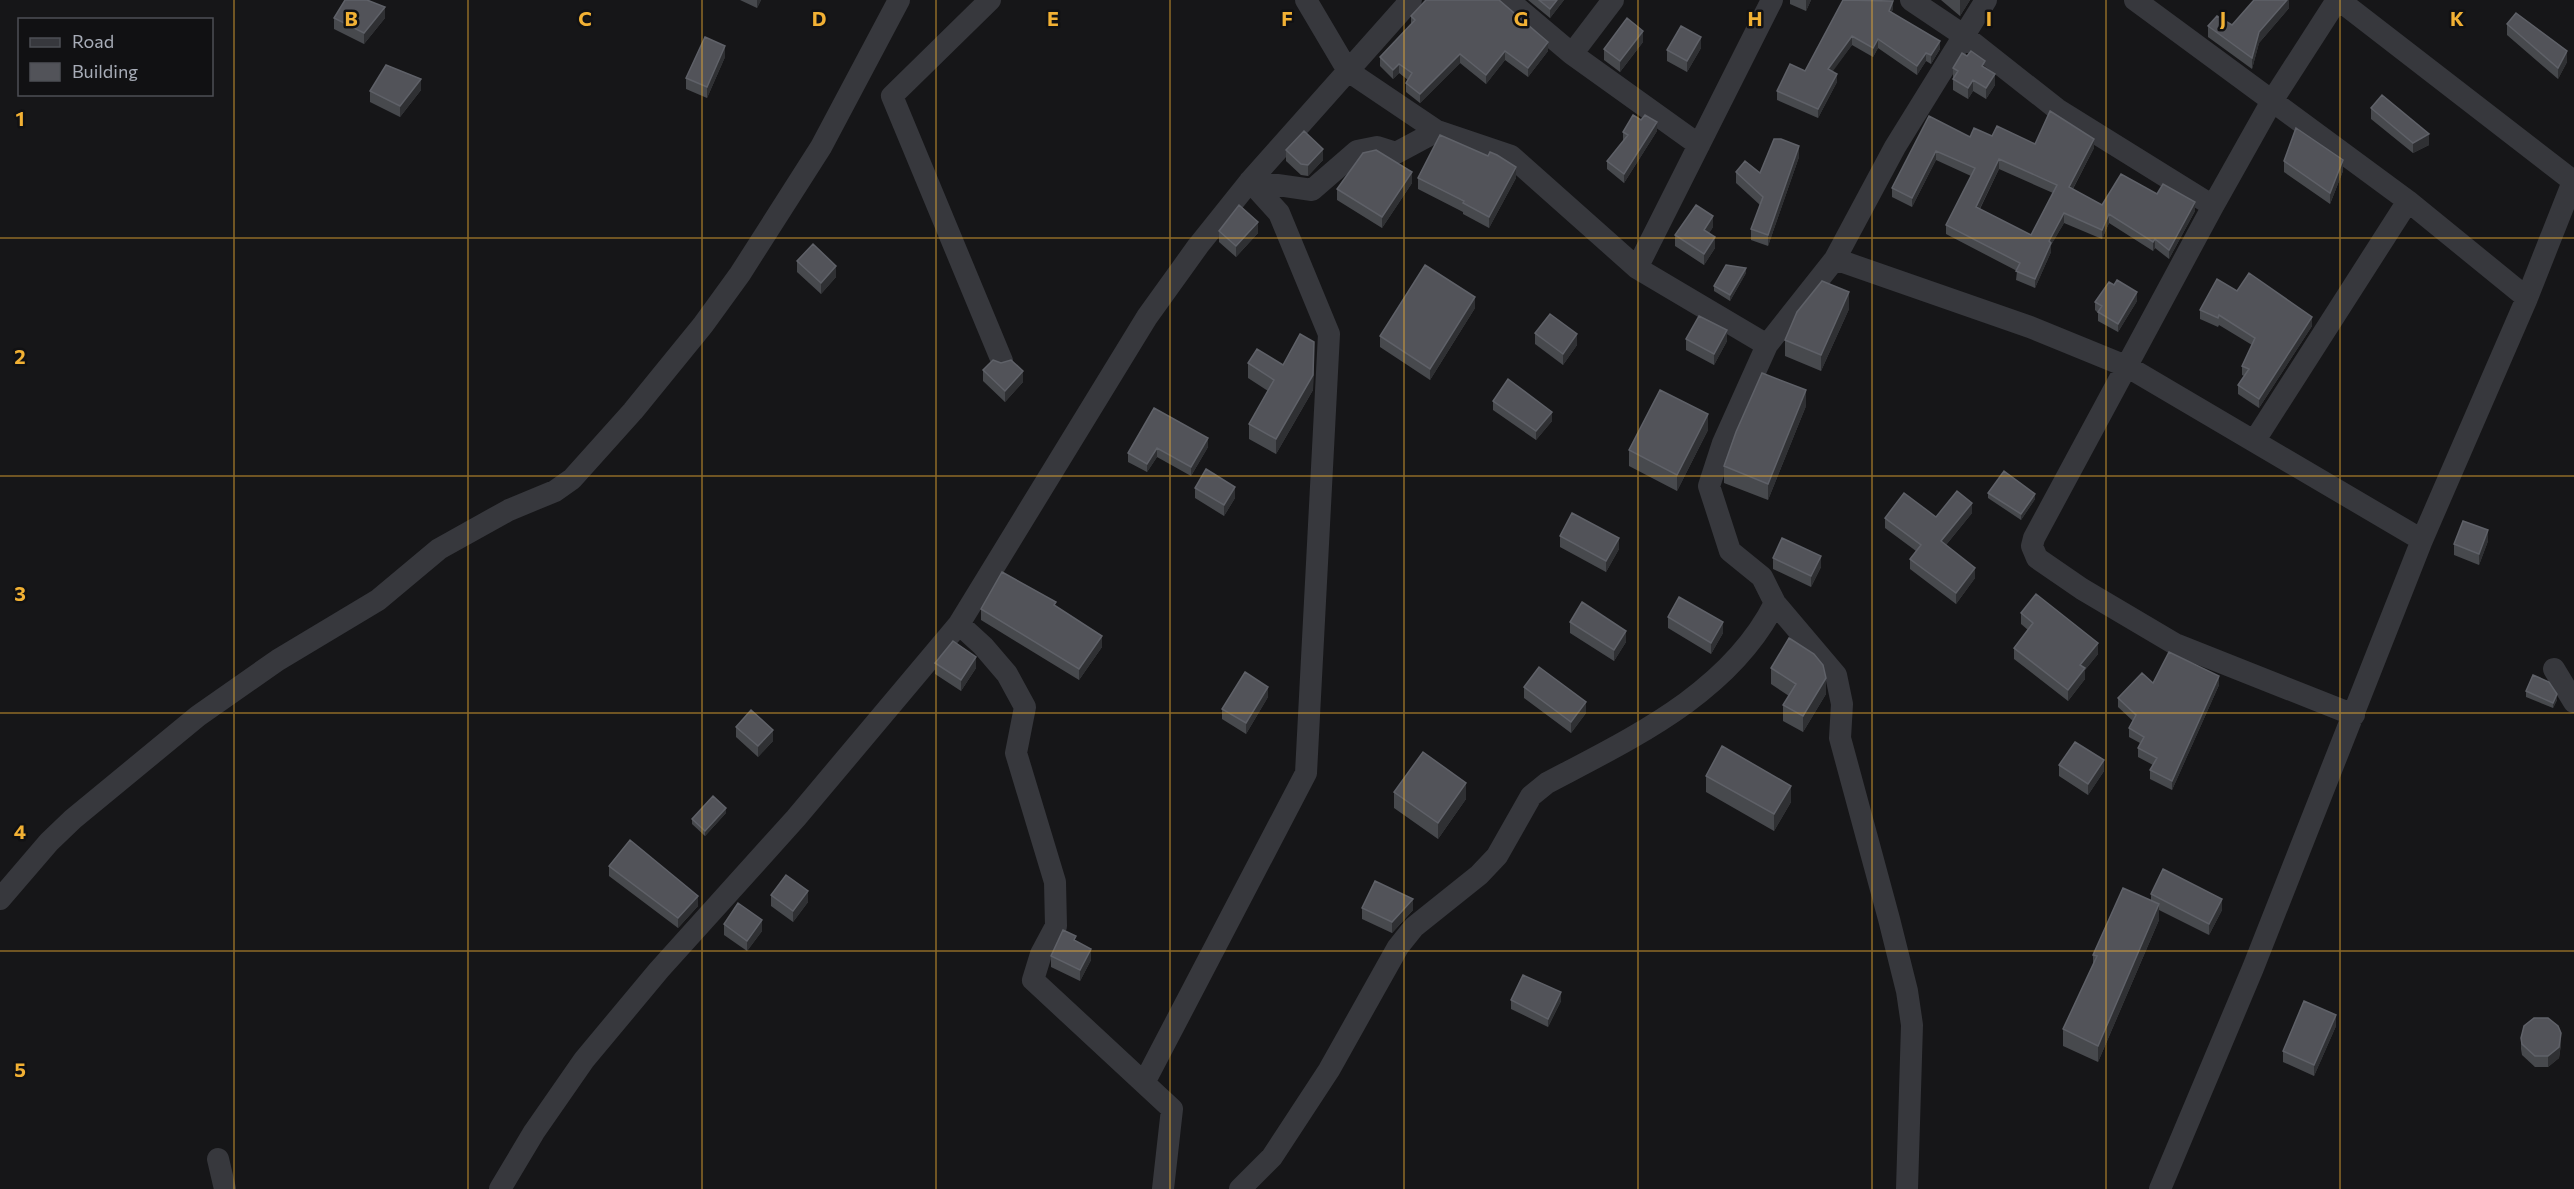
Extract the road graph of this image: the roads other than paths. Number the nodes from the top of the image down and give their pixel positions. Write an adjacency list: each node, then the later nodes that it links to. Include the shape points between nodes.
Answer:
1 (899, 0): 35 (street, via 821,147 740,274 640,402 572,479 440,549 370,605 278,660 198,716 49,842)
2 (990, 0): 26 (street, via 892,96)
3 (1306, 0): 14 (street)
4 (1411, 0): 14 (street)
5 (1508, 0): 13 (street)
6 (1613, 0): 13 (street)
7 (1772, 0): 17 (street)
8 (1911, 0): 12 (street)
9 (1986, 0): 12 (street)
10 (2135, 0): 15 (street)
11 (2338, 0): 15 (street); 18 (street)
12 (1963, 35): 21 (street, via 2057,109); 22 (street, via 1895,147)
13 (1572, 54): 17 (street)
14 (1348, 71): 16 (street); 19 (street)
15 (2272, 101): 20 (street); 21 (street)
16 (1437, 131): 19 (street, via 1396,153 1377,147 1358,152 1312,190); 23 (street, via 1511,156)
17 (1699, 145): 23 (street)
18 (2573, 180): 24 (street)
19 (1250, 181): 31 (street, via 1147,317); 36 (street, via 1279,213 1329,334 1306,773)
20 (2408, 201): 24 (street); 28 (street)
21 (2213, 206): 27 (street)
22 (1835, 259): 25 (street); 27 (street, via 2030,327)
23 (1637, 268): 25 (street)
24 (2528, 298): 29 (street)
25 (1767, 345): 30 (street, via 1734,415 1708,486 1730,551 1762,577)
26 (1002, 361)
27 (2128, 366): 28 (street); 34 (street, via 2034,538 2032,546 2037,558 2175,644)
28 (2255, 440): 29 (street)
29 (2422, 540): 34 (street)
30 (1775, 603): 41 (street, via 1763,628 1742,654 1665,719 1547,783 1531,796 1497,856 1414,927 1398,947 1329,1070 1272,1157); 42 (street, via 1836,675 1842,704 1840,738 1889,919 1912,1025)
31 (959, 624): 36 (street, via 1008,674 1025,707 1016,753 1055,882 1056,926 1033,980); 39 (street, via 584,1060)
32 (2554, 669): 33 (street)
33 (2574, 702)
34 (2354, 715): 43 (street)
35 (0, 899)
36 (1144, 1083): 40 (street, via 1172,1109)
37 (218, 1159): 38 (street)
38 (225, 1189)
39 (500, 1189)
40 (1163, 1189)
41 (1240, 1189)
42 (1907, 1189)
43 (2160, 1189)

